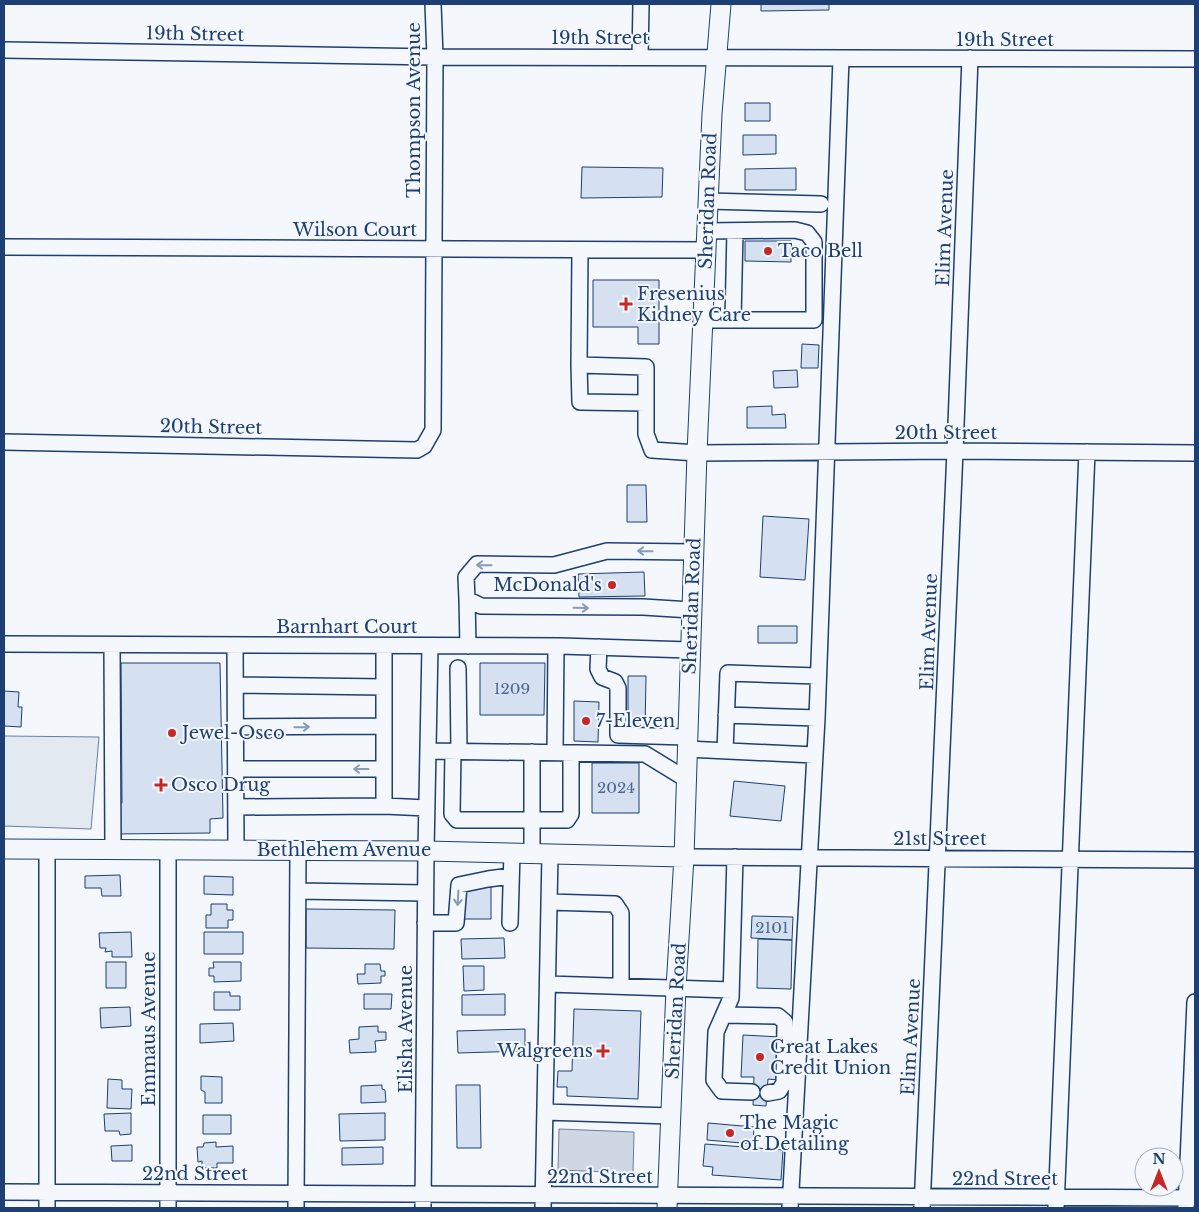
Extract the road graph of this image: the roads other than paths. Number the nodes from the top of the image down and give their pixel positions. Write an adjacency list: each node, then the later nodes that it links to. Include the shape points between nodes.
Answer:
1 (433, 4): 5 (street, Thompson Avenue)
2 (641, 4): 6 (street)
3 (721, 4): 7 (main road, Sheridan Road)
4 (4, 50): 5 (street, 19th Street)
5 (434, 57): 6 (street, 19th Street); 16 (street, Thompson Avenue)
6 (640, 57): 7 (street, 19th Street)
7 (716, 58): 8 (street, 19th Street); 11 (main road, Sheridan Road)
8 (840, 58): 9 (street, 19th Street); 26 (street)
9 (970, 58): 10 (street, 19th Street); 25 (street, Elim Avenue)
10 (1195, 59)
11 (708, 201): 12 (street); 13 (main road, Sheridan Road)
12 (821, 204)
13 (707, 231): 14 (street); 18 (main road, Sheridan Road)
14 (736, 231): 20 (street); 20 (street, via 795,230 808,233 814,242 814,320)
15 (4, 247): 16 (street, Wilson Court)
16 (433, 249): 17 (street, Wilson Court); 24 (street, Thompson Avenue, via 433,430 424,446)
17 (580, 250): 18 (street, Wilson Court); 21 (street)
18 (706, 250): 19 (main road, Sheridan Road)
19 (703, 320): 20 (street); 28 (main road, Sheridan Road)
20 (733, 320)
21 (579, 365): 22 (street, via 580,402); 22 (street, via 646,367)
22 (646, 403): 28 (street, 20th Street, via 646,434 652,450)
23 (4, 442): 24 (street, 20th Street)
24 (416, 450)
25 (955, 451): 26 (street, 20th Street); 27 (street, 20th Street); 77 (street, Elim Avenue)
26 (826, 452): 28 (street, 20th Street); 43 (street)
27 (1087, 452): 29 (street, 20th Street); 78 (street)
28 (697, 453): 30 (main road, Sheridan Road)
29 (1195, 453)
30 (693, 552): 31 (street, one-way to 31, via 607,551 554,565 477,564 466,577); 32 (main road, Sheridan Road)
31 (467, 599): 32 (street, one-way to 32, via 481,606); 38 (street)
32 (692, 610): 41 (main road, Sheridan Road)
33 (4, 644): 34 (street, Barnhart Court)
34 (112, 645): 35 (street, Barnhart Court); 67 (street)
35 (235, 645): 36 (street, Barnhart Court); 44 (street)
36 (384, 646): 37 (street, Barnhart Court); 45 (street)
37 (430, 646): 38 (street, Barnhart Court); 51 (street)
38 (468, 646): 39 (street, Barnhart Court)
39 (556, 646): 40 (street, Barnhart Court); 55 (street)
40 (598, 647): 41 (street, Barnhart Court); 50 (street, via 598,669 602,677 615,682 618,688 618,735)
41 (690, 650): 50 (main road, Sheridan Road)
42 (458, 668): 52 (street)
43 (818, 676): 46 (street, via 728,673); 47 (street)
44 (235, 684): 45 (street); 49 (street)
45 (384, 687): 48 (street)
46 (726, 715): 47 (street); 53 (street)
47 (817, 718): 57 (street)
48 (384, 726): 49 (street, one-way to 48); 59 (street)
49 (235, 727): 58 (street)
50 (687, 743): 53 (street); 60 (main road, Sheridan Road)
51 (428, 751): 52 (street); 63 (street)
52 (456, 751): 54 (street); 64 (street, via 452,814 457,820)
53 (725, 751): 57 (street)
54 (532, 752): 55 (street); 64 (street)
55 (555, 752): 56 (street)
56 (571, 753): 60 (street, via 645,754); 64 (street, via 571,814 567,820)
57 (814, 756): 76 (street)
58 (236, 769): 59 (street, one-way to 58); 62 (street)
59 (384, 769): 61 (street)
60 (686, 779): 74 (main road, Sheridan Road)
61 (384, 806): 62 (street); 63 (street)
62 (236, 807): 69 (street)
63 (426, 808): 71 (street)
64 (532, 820): 73 (street)
65 (4, 849): 66 (main road, Bethlehem Avenue)
66 (47, 849): 67 (main road, Bethlehem Avenue); 97 (street)
67 (113, 849): 68 (main road, Bethlehem Avenue)
68 (168, 849): 69 (main road, Bethlehem Avenue); 98 (street, Emmaus Avenue)
69 (236, 850): 70 (main road, Bethlehem Avenue)
70 (298, 850): 71 (main road, Bethlehem Avenue); 81 (street)
71 (426, 850): 72 (main road, Bethlehem Avenue); 82 (street, Elisha Avenue)
72 (512, 852): 73 (main road, Bethlehem Avenue); 80 (street)
73 (541, 853): 74 (main road, Bethlehem Avenue); 83 (street)
74 (684, 857): 75 (street, 21st Street); 88 (main road, Sheridan Road)
75 (735, 857): 76 (street, 21st Street); 89 (street)
76 (808, 857): 77 (street, 21st Street); 104 (street)
77 (938, 858): 78 (street, 21st Street); 106 (street, Elim Avenue)
78 (1071, 859): 79 (street, 21st Street); 107 (street)
79 (1195, 860)
80 (511, 876): 84 (street, one-way to 84, via 459,885 456,923); 85 (street)
81 (298, 891): 82 (street); 99 (street)
82 (425, 893): 84 (street, Elisha Avenue)
83 (549, 902): 86 (street); 87 (street, via 615,904 621,913)
84 (425, 923): 100 (street, Elisha Avenue)
85 (510, 923)
86 (548, 984): 87 (street); 94 (street)
87 (621, 986): 88 (street)
88 (676, 988): 89 (street); 95 (main road, Sheridan Road)
89 (731, 990): 91 (street)
90 (1195, 1002): 105 (street)
91 (724, 1015): 92 (street, via 716,1032 714,1080 722,1091); 93 (street, via 778,1016 785,1022 784,1083 779,1091)
92 (752, 1092)
93 (768, 1093)
94 (545, 1112): 95 (street); 101 (street)
95 (671, 1116): 102 (main road, Sheridan Road)
96 (4, 1192): 97 (street, 22nd Street)
97 (47, 1192): 98 (street, 22nd Street); 108 (street)
98 (168, 1201): 99 (street, 22nd Street)
99 (296, 1201): 100 (street, 22nd Street)
100 (423, 1201): 101 (street, 22nd Street)
101 (543, 1202): 102 (street, 22nd Street)
102 (668, 1202): 103 (street, 22nd Street)
103 (770, 1202): 104 (street, 22nd Street)
104 (790, 1202): 106 (street, 22nd Street)
105 (1189, 1202): 107 (street, 22nd Street)
106 (922, 1203): 107 (street, 22nd Street)
107 (1056, 1203)
108 (47, 1208)

